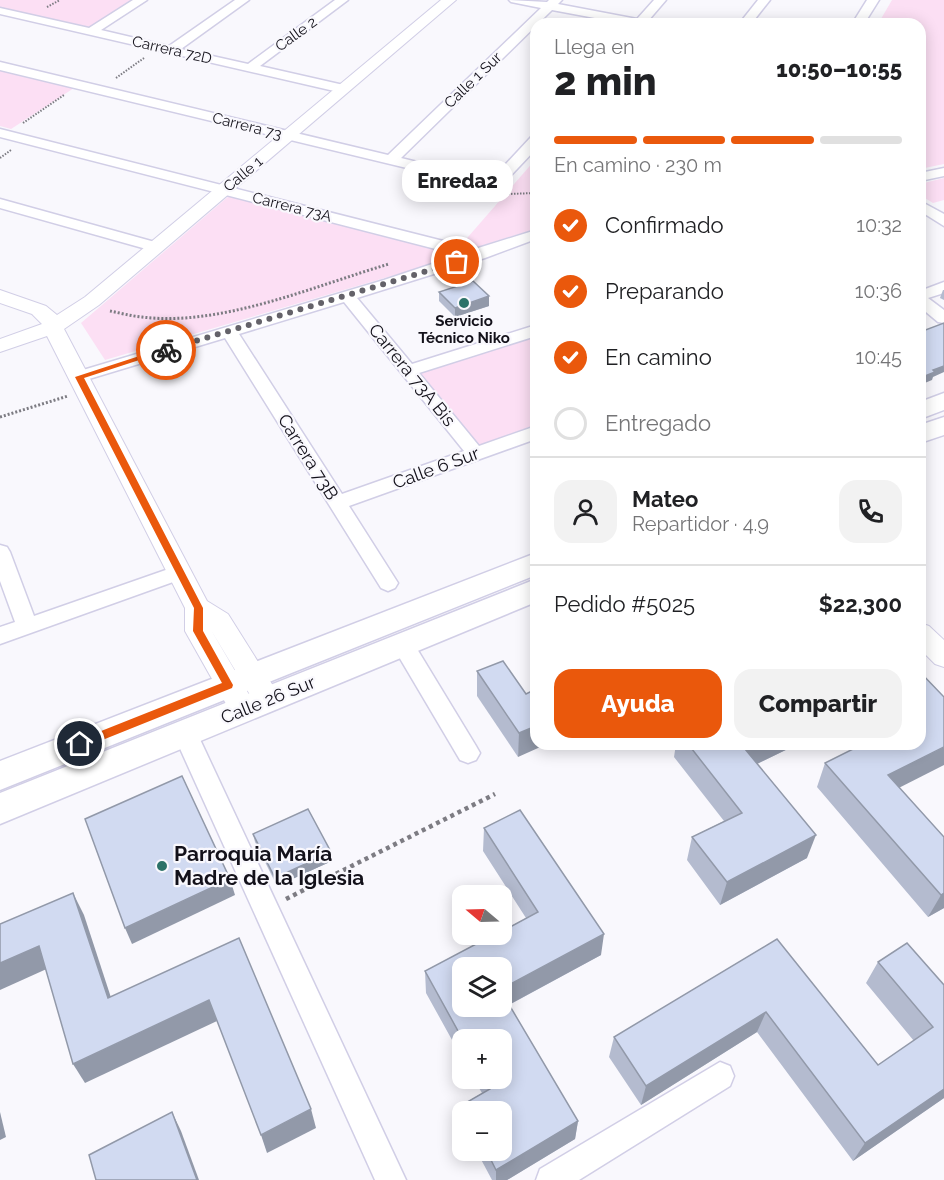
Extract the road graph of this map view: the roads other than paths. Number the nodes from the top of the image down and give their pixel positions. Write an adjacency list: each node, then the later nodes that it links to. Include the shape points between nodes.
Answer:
1 (141, 0): 17 (street)
2 (243, 0): 18 (street)
3 (342, 0): 20 (street, Calle 2)
4 (449, 0): 21 (street, Calle 1)
5 (514, 0): 9 (street)
6 (660, 0): 13 (street)
7 (764, 0): 14 (street)
8 (873, 0): 15 (street)
9 (552, 3): 11 (street, Calle 1 Sur); 12 (street)
10 (0, 11): 17 (street, Carrera 72D)
11 (537, 18)
12 (616, 18)
13 (646, 18)
14 (750, 18)
15 (862, 18)
16 (530, 24): 25 (street, Calle 1 Sur)
17 (90, 32): 18 (street, Carrera 72D)
18 (166, 49): 20 (street, Carrera 72D)
19 (0, 66): 23 (street, Carrera 73)
20 (250, 68): 21 (street, Carrera 72D)
21 (343, 89): 23 (street, Calle 1)
22 (0, 133): 28 (street, Carrera 73A)
23 (288, 136): 25 (street, Carrera 73); 28 (street, Calle 1)
24 (530, 146): 25 (street, Carrera 73, via 494,185)
25 (390, 160)
26 (944, 172): 27 (street)
27 (926, 176)
28 (224, 190): 33 (street, Calle 1); 34 (street, Carrera 73A)
29 (0, 203): 33 (street)
30 (926, 209): 31 (street)
31 (944, 220)
32 (530, 236): 34 (street)
33 (157, 247): 41 (street, Calle 1, via 98,305)
34 (479, 255): 38 (street)
35 (944, 287): 36 (street)
36 (926, 295)
37 (0, 296): 41 (street, via 39,310)
38 (347, 296): 42 (street); 46 (street, Carrera 73A Bis)
39 (926, 303): 40 (street)
40 (944, 318)
41 (51, 323): 44 (street, Calle 1); 45 (street, Calle 1); 47 (street)
42 (229, 332): 47 (street); 54 (street, Carrera 73B)
43 (530, 332): 46 (street)
44 (0, 333)
45 (0, 346)
46 (408, 371): 53 (street, Carrera 73A Bis)
47 (83, 384): 57 (street)
48 (944, 401): 49 (main road)
49 (926, 408)
50 (944, 425): 51 (main road)
51 (926, 432)
52 (530, 434): 53 (street, Calle 6 Sur)
53 (476, 454): 54 (street, Calle 6 Sur)
54 (337, 503): 58 (street, Carrera 73B)
55 (0, 552): 60 (street)
56 (530, 566): 65 (main road, Calle 26 Sur)
57 (180, 572): 60 (street); 65 (street, via 198,608 219,621)
58 (387, 583)
59 (530, 592): 63 (main road, Calle 26 Sur)
60 (27, 627): 61 (street)
61 (0, 636)
62 (926, 639): 64 (street)
63 (403, 645): 65 (main road, Calle 26 Sur); 67 (street)
64 (944, 657)
65 (248, 693): 66 (main road, Calle 26 Sur); 68 (main road, Calle 26 Sur)
66 (185, 733): 69 (main road, Calle 26 Sur); 71 (street)
67 (468, 753)
68 (0, 776)
69 (0, 808)
70 (720, 1076): 72 (street)
71 (391, 1180)
72 (551, 1180)

